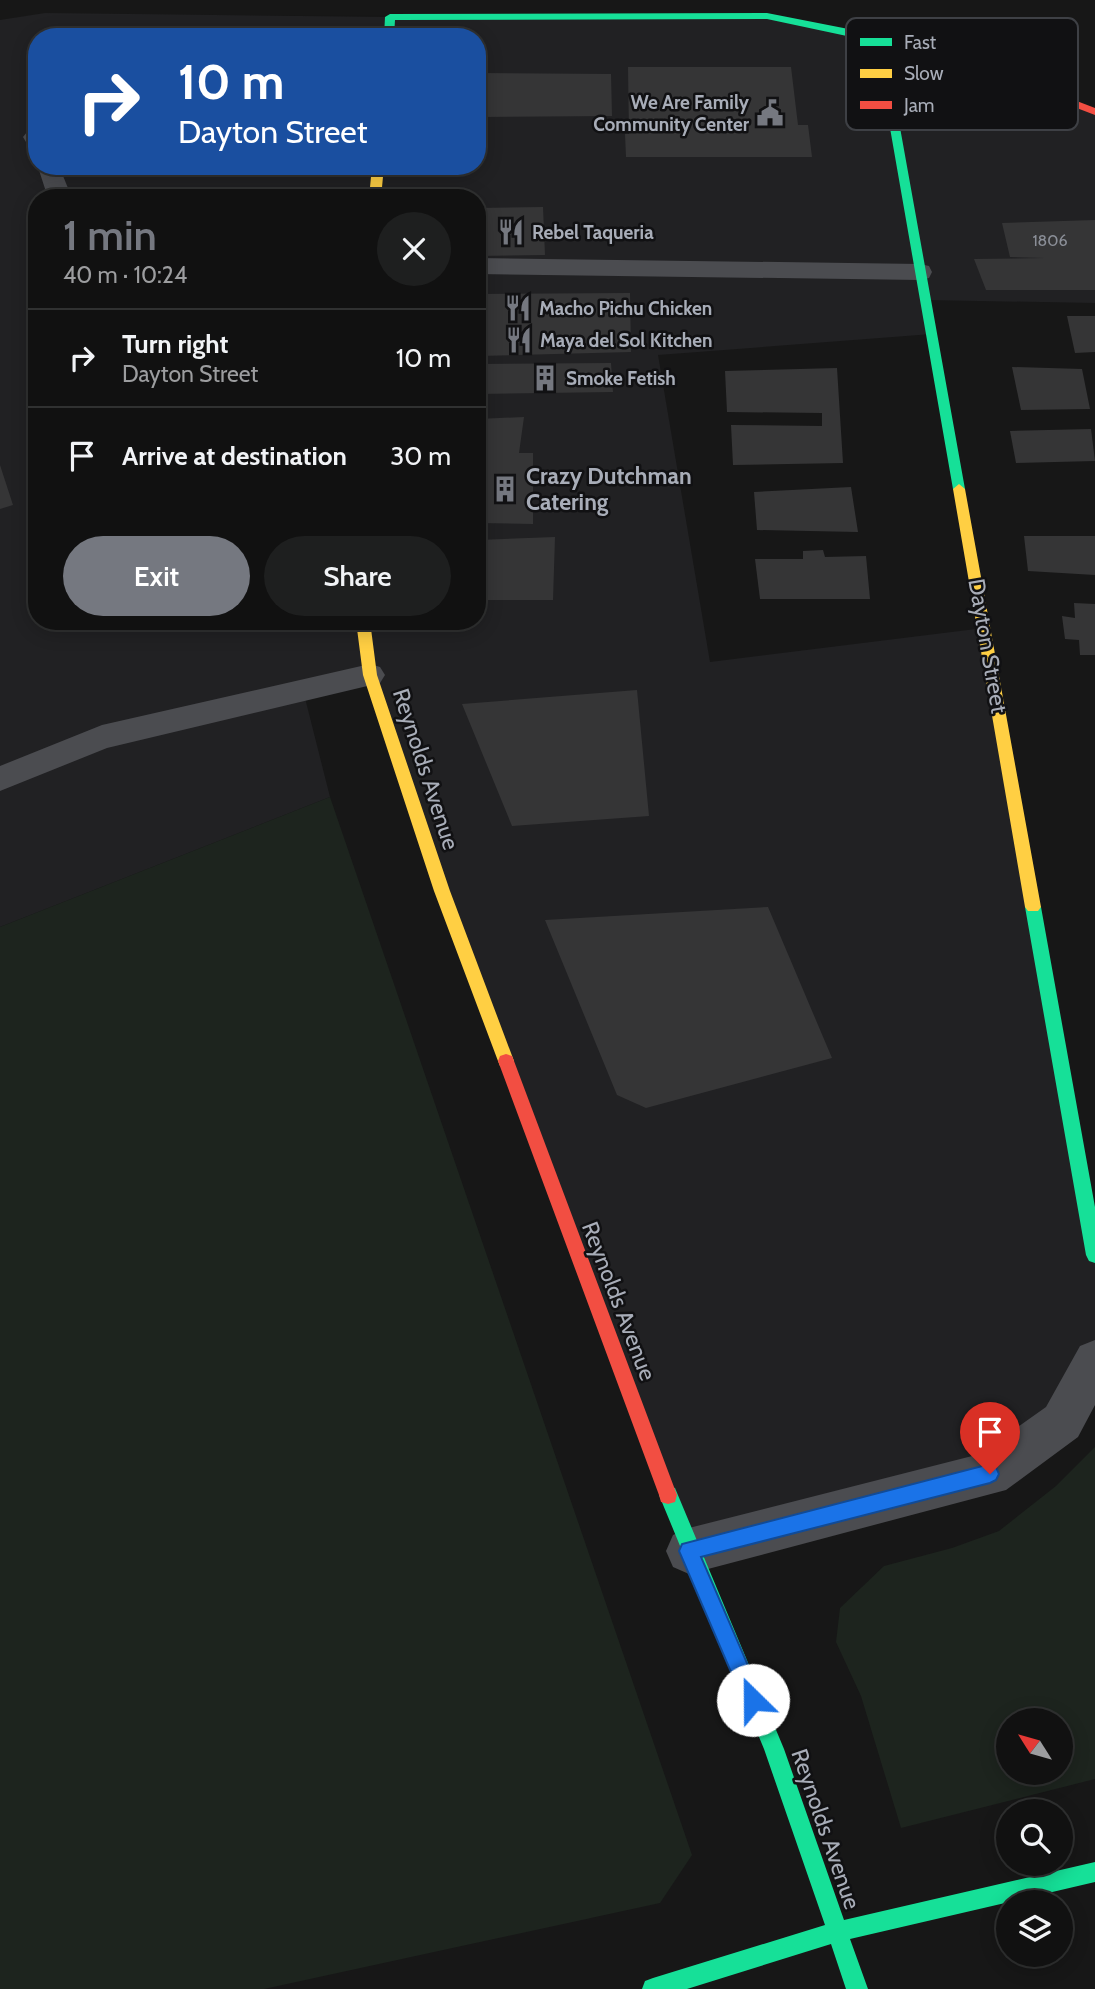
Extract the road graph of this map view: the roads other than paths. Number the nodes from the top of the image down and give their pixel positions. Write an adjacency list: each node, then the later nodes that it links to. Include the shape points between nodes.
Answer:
1 (389, 28): 2 (street, via 390,17 767,16)
2 (846, 32)
3 (1078, 105): 4 (street)
4 (1095, 112)
5 (895, 130): 7 (street, Dayton Street)
6 (486, 266): 7 (lane)
7 (920, 271): 11 (street, Dayton Street)
8 (364, 630): 9 (street, Reynolds Avenue)
9 (370, 674): 10 (lane, via 102,737); 13 (street, Reynolds Avenue, via 442,891)
10 (0, 779)
11 (1095, 1255)
12 (1095, 1361): 13 (street, via 1062,1422 990,1474)
13 (689, 1551): 15 (street, Reynolds Avenue, via 774,1749)
14 (1095, 1872): 15 (street)
15 (837, 1932): 16 (street); 17 (street, Reynolds Avenue)
16 (653, 1989)
17 (857, 1989)

